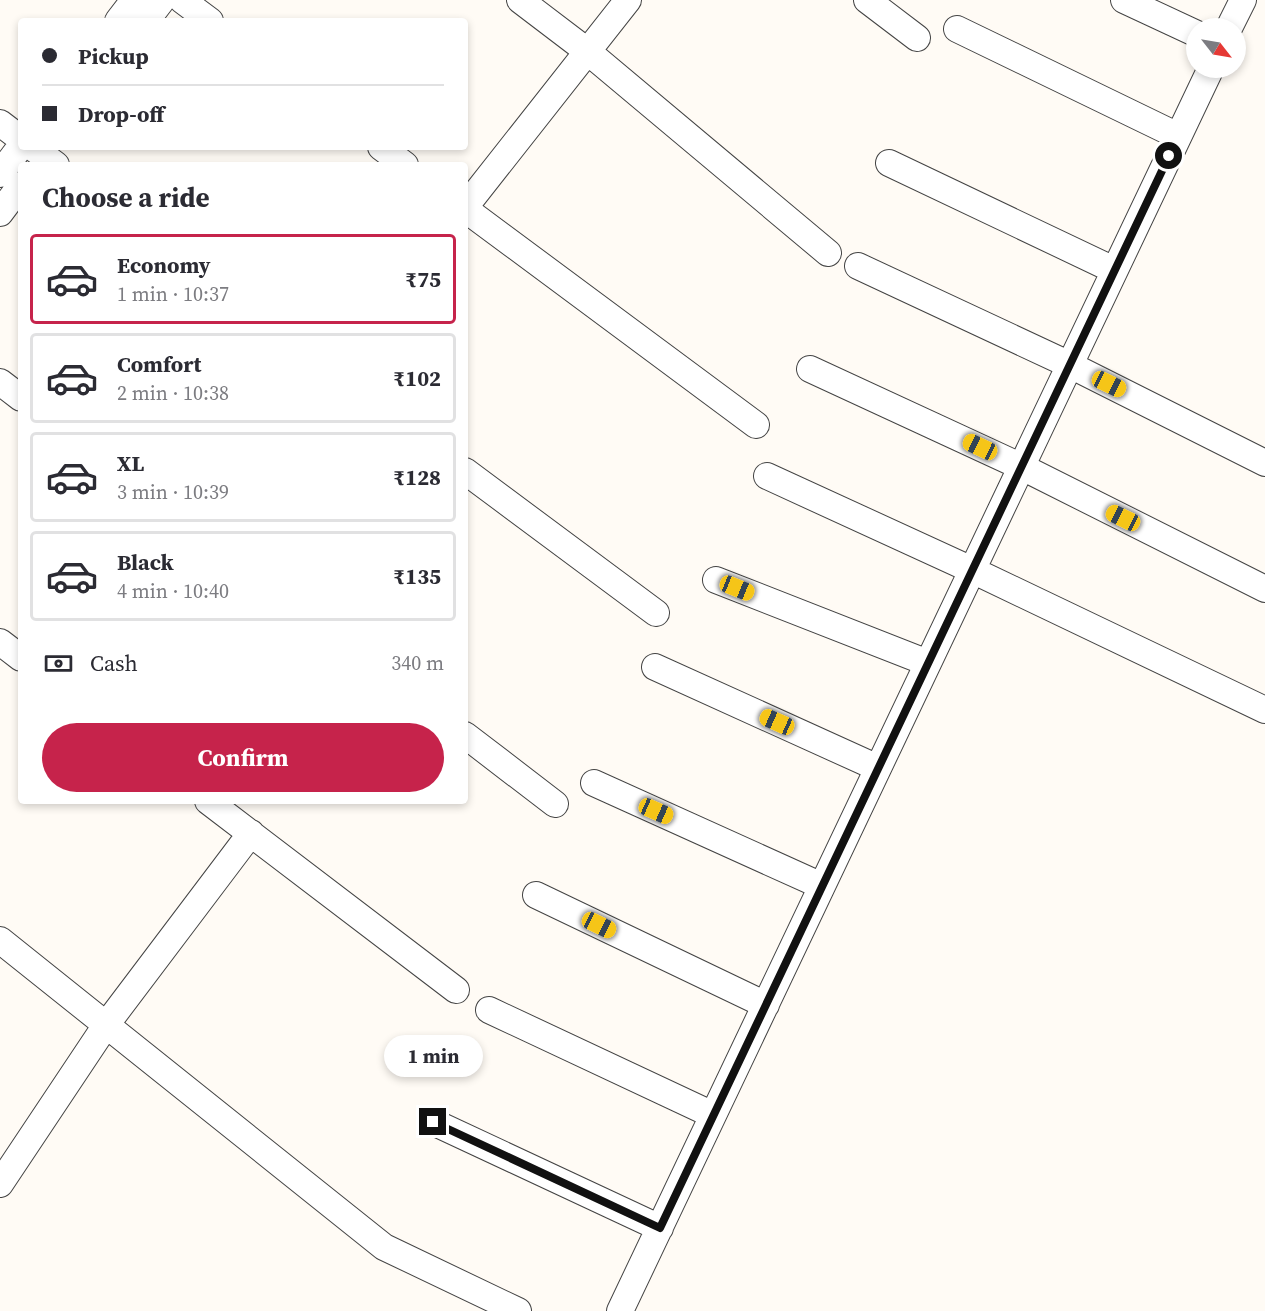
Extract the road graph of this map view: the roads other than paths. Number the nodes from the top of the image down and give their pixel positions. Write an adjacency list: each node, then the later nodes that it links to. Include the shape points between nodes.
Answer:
1 (134, 0): 9 (street)
2 (162, 0): 10 (street)
3 (182, 0): 11 (street)
4 (520, 0): 16 (street)
5 (628, 0): 16 (street)
6 (867, 0): 15 (street)
7 (1124, 0): 14 (street)
8 (1243, 0): 12 (street)
9 (120, 18)
10 (148, 18)
11 (206, 18)
12 (1234, 18)
13 (957, 29): 19 (street)
14 (1186, 29)
15 (917, 38)
16 (587, 51): 29 (street); 32 (street)
17 (1206, 78): 19 (street)
18 (0, 123): 20 (street)
19 (1178, 136): 34 (street)
20 (18, 137)
21 (385, 150): 24 (street)
22 (40, 154): 23 (street)
23 (24, 162)
24 (401, 162)
25 (889, 164): 34 (street)
26 (18, 165): 27 (street)
27 (0, 174)
28 (18, 189): 31 (street)
29 (468, 204)
30 (468, 210): 39 (street)
31 (0, 213)
32 (828, 253)
33 (858, 266): 35 (street)
34 (1114, 270): 35 (street)
35 (1070, 365): 40 (street); 41 (street)
36 (810, 369): 41 (street)
37 (0, 382): 38 (street)
38 (18, 396)
39 (756, 424)
40 (1265, 463)
41 (1022, 467): 44 (street); 46 (street)
42 (468, 473): 47 (street)
43 (767, 476): 44 (street)
44 (972, 570): 50 (street); 52 (street)
45 (716, 580): 50 (street)
46 (1265, 589)
47 (656, 614)
48 (0, 642): 49 (street)
49 (18, 656)
50 (928, 663): 54 (street)
51 (655, 668): 54 (street)
52 (1265, 711)
53 (468, 737): 57 (street)
54 (878, 768): 59 (street)
55 (594, 783): 59 (street)
56 (212, 804): 58 (street)
57 (555, 804)
58 (251, 833): 62 (street); 65 (street)
59 (822, 886): 63 (street)
60 (536, 895): 63 (street)
61 (0, 940): 65 (street)
62 (456, 990)
63 (766, 1005): 66 (street)
64 (489, 1010): 66 (street)
65 (105, 1025): 68 (street); 70 (street, via 384,1247)
66 (713, 1115): 69 (street)
67 (433, 1122): 69 (street)
68 (0, 1184)
69 (660, 1228): 71 (street)
70 (518, 1311)
71 (620, 1311)

